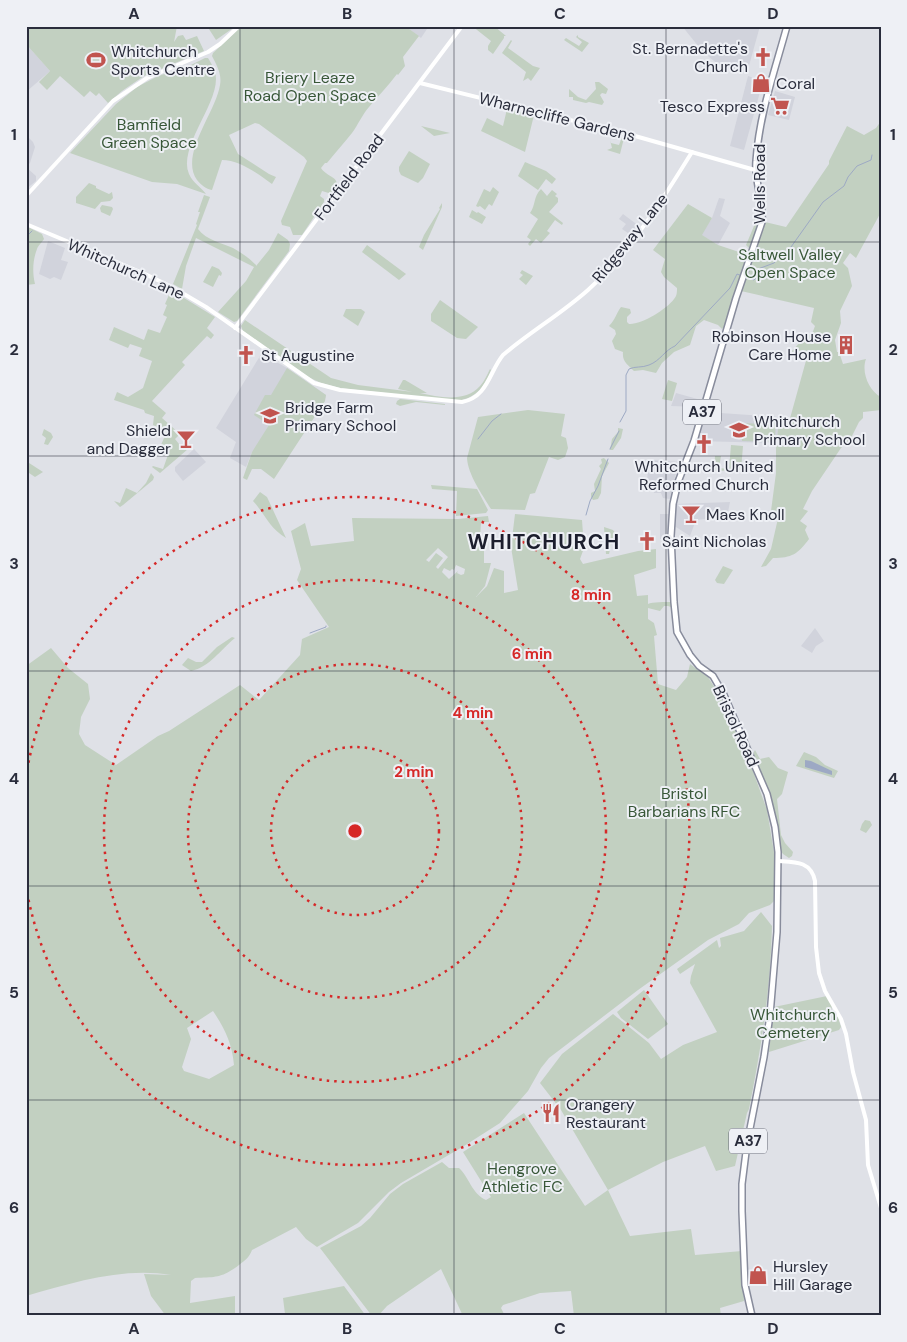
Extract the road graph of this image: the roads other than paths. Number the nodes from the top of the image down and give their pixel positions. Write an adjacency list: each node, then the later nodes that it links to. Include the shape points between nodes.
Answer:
1 (238, 26): 7 (street, via 208,52 147,78 113,102)
2 (462, 26): 4 (street, Fortfield Road)
3 (787, 26): 6 (highway, Wells Road / A37, via 760,129)
4 (420, 83): 5 (street, Wharnecliffe Gardens); 10 (street, Fortfield Road)
5 (692, 152): 6 (street); 11 (street, Ridgeway Lane, via 664,197 606,272 572,304 503,355 485,388)
6 (756, 170): 9 (highway, Wells Road / A37, via 762,216)
7 (26, 196)
8 (26, 224): 10 (street, Whitchurch Lane, via 172,287)
9 (752, 254): 12 (highway, Bristol Road / A37, via 678,482 671,536 679,636 699,666 722,690 766,794 775,827)
10 (235, 328): 11 (street, Whitchurch Lane, via 322,386 452,402)
11 (470, 400)
12 (778, 861): 13 (street, via 800,864 814,874 819,973 846,1034 866,1120 868,1165); 14 (highway, A37, via 777,932 770,1014 742,1184 745,1278)
13 (881, 1208)
14 (752, 1316)

